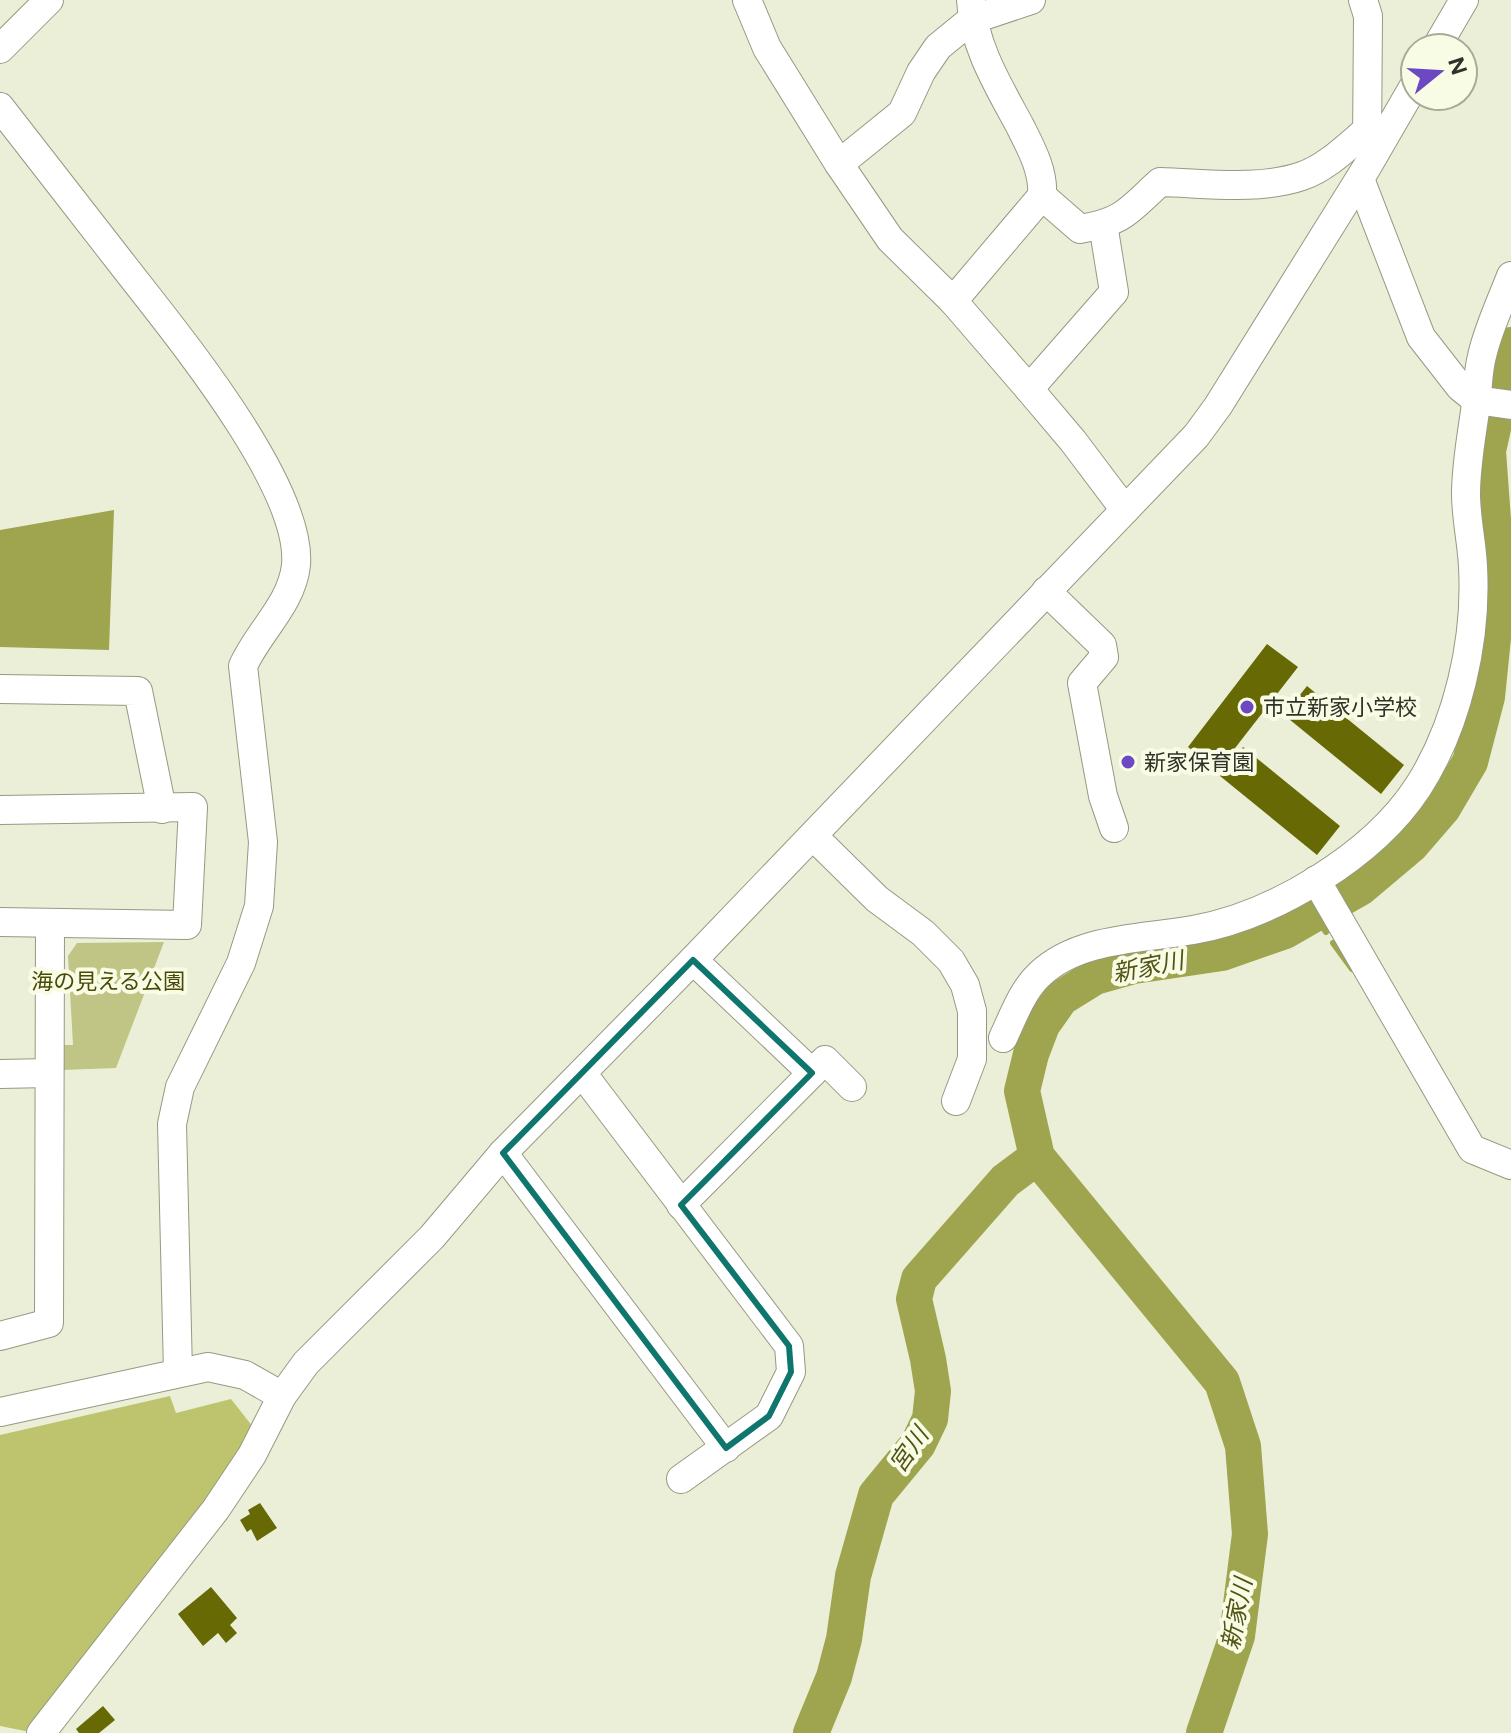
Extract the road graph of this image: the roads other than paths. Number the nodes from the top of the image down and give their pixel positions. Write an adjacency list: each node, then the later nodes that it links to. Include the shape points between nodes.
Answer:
1 (49, 0): 8 (street)
2 (747, 0): 12 (street, via 767,48)
3 (1031, 0): 6 (street)
4 (1363, 0): 11 (street, via 1368,16)
5 (1464, 0): 7 (street)
6 (971, 10): 12 (street, via 921,72 902,113); 14 (street, via 988,64 1034,155)
7 (1445, 32)
8 (2, 46)
9 (0, 107): 45 (street, via 198,361 285,507 296,542 288,591 243,666 263,842 259,906 241,963 180,1087 172,1124)
10 (1399, 112): 13 (street)
11 (1367, 130): 13 (street); 15 (street, via 1303,176 1273,183 1160,182 1126,215)
12 (839, 164): 17 (street, via 890,239)
13 (1364, 173): 19 (street, via 1421,337); 21 (street, via 1218,406)
14 (1042, 196): 15 (street, via 1080,229); 17 (street)
15 (1103, 224): 18 (street, via 1114,292)
16 (1511, 276): 19 (street, via 1482,356)
17 (953, 301): 18 (street)
18 (1029, 389): 21 (street)
19 (1476, 400): 20 (street); 28 (street, via 1466,495 1473,613 1442,744 1417,788 1383,828)
20 (1511, 405)
21 (1125, 510): 22 (street)
22 (1046, 591): 26 (street, via 1102,645 1104,657 1082,683); 27 (street)
23 (0, 689): 24 (street, via 138,691)
24 (162, 809): 25 (street); 30 (street, via 193,807 187,925)
25 (0, 810)
26 (1114, 828)
27 (813, 836): 31 (street); 34 (street, via 951,961 972,1011)
28 (1316, 880): 32 (street, via 1232,921 1104,943 1062,959 1038,976); 42 (street, via 1472,1149)
29 (0, 922): 30 (street)
30 (50, 925): 35 (street)
31 (693, 960): 36 (street); 37 (street)
32 (1023, 997): 33 (street); 34 (street, via 996,1017)
33 (1003, 1038)
34 (972, 1059): 40 (street)
35 (49, 1073): 38 (street); 44 (street, via 49,1323)
36 (582, 1073): 41 (street); 43 (street)
37 (812, 1073): 39 (street, via 825,1060); 43 (street)
38 (0, 1074)
39 (852, 1087)
40 (956, 1101)
41 (503, 1153): 46 (street, via 432,1237 306,1363); 48 (street)
42 (1511, 1165)
43 (681, 1205): 48 (street, via 789,1346 791,1372 769,1416)
44 (0, 1336)
45 (178, 1372): 46 (street, via 208,1367 245,1375); 47 (street)
46 (282, 1396): 50 (street, via 216,1509)
47 (0, 1412)
48 (726, 1448): 49 (street)
49 (681, 1479)
50 (41, 1733)

